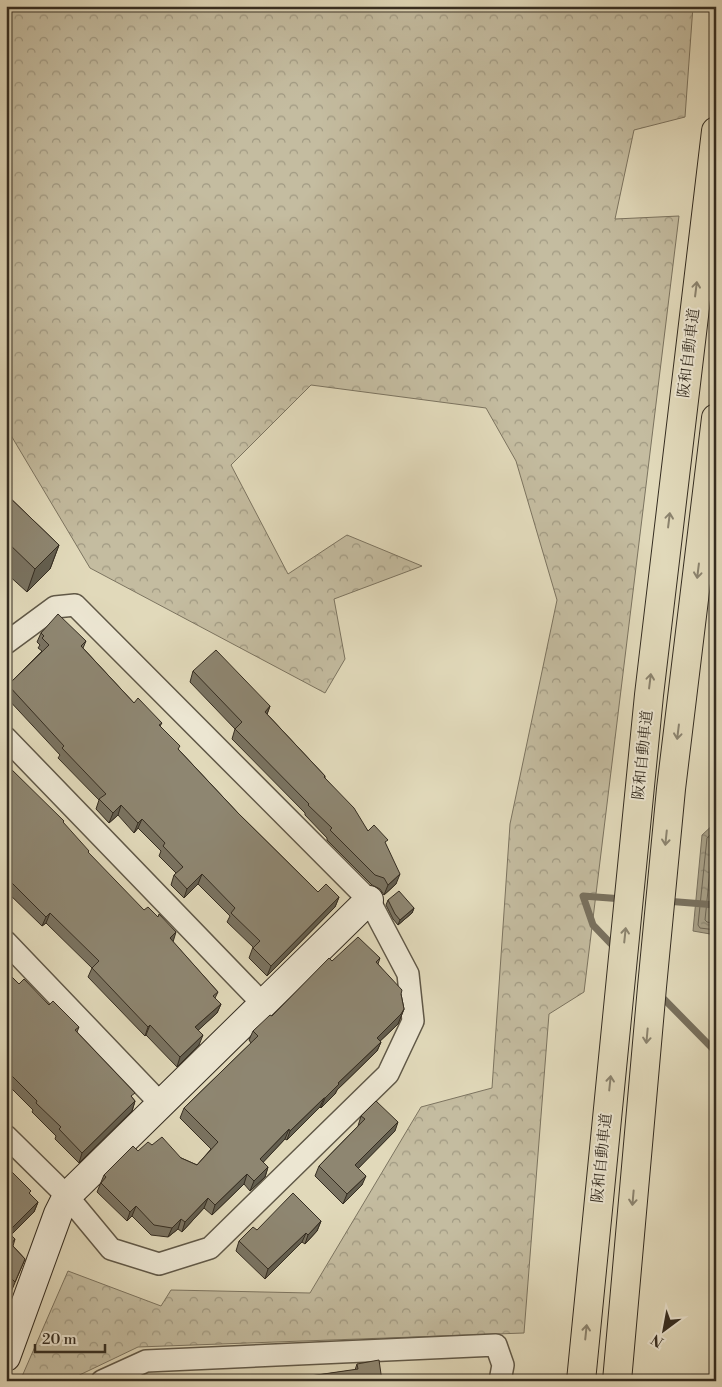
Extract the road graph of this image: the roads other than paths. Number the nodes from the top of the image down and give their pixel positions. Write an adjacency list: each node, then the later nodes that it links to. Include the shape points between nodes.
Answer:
1 (716, 131): 15 (highway, 阪和自動車道, one-way to 1, via 650,686)
2 (716, 418): 16 (highway, one-way to 16, via 671,790)
3 (6, 643): 5 (street, via 55,607 75,605)
4 (6, 738): 7 (street)
5 (369, 900): 7 (street); 10 (street, via 408,974 413,1021 388,1074 210,1248 159,1264 111,1249)
6 (6, 942): 8 (street)
7 (263, 1004): 8 (street)
8 (161, 1104): 10 (street)
9 (6, 1136): 10 (street)
10 (67, 1196): 11 (street)
11 (11, 1326): 12 (street)
12 (6, 1358)
13 (102, 1381): 14 (street, via 146,1361 496,1345 504,1366)
14 (500, 1381)
15 (581, 1381)
16 (617, 1381)

